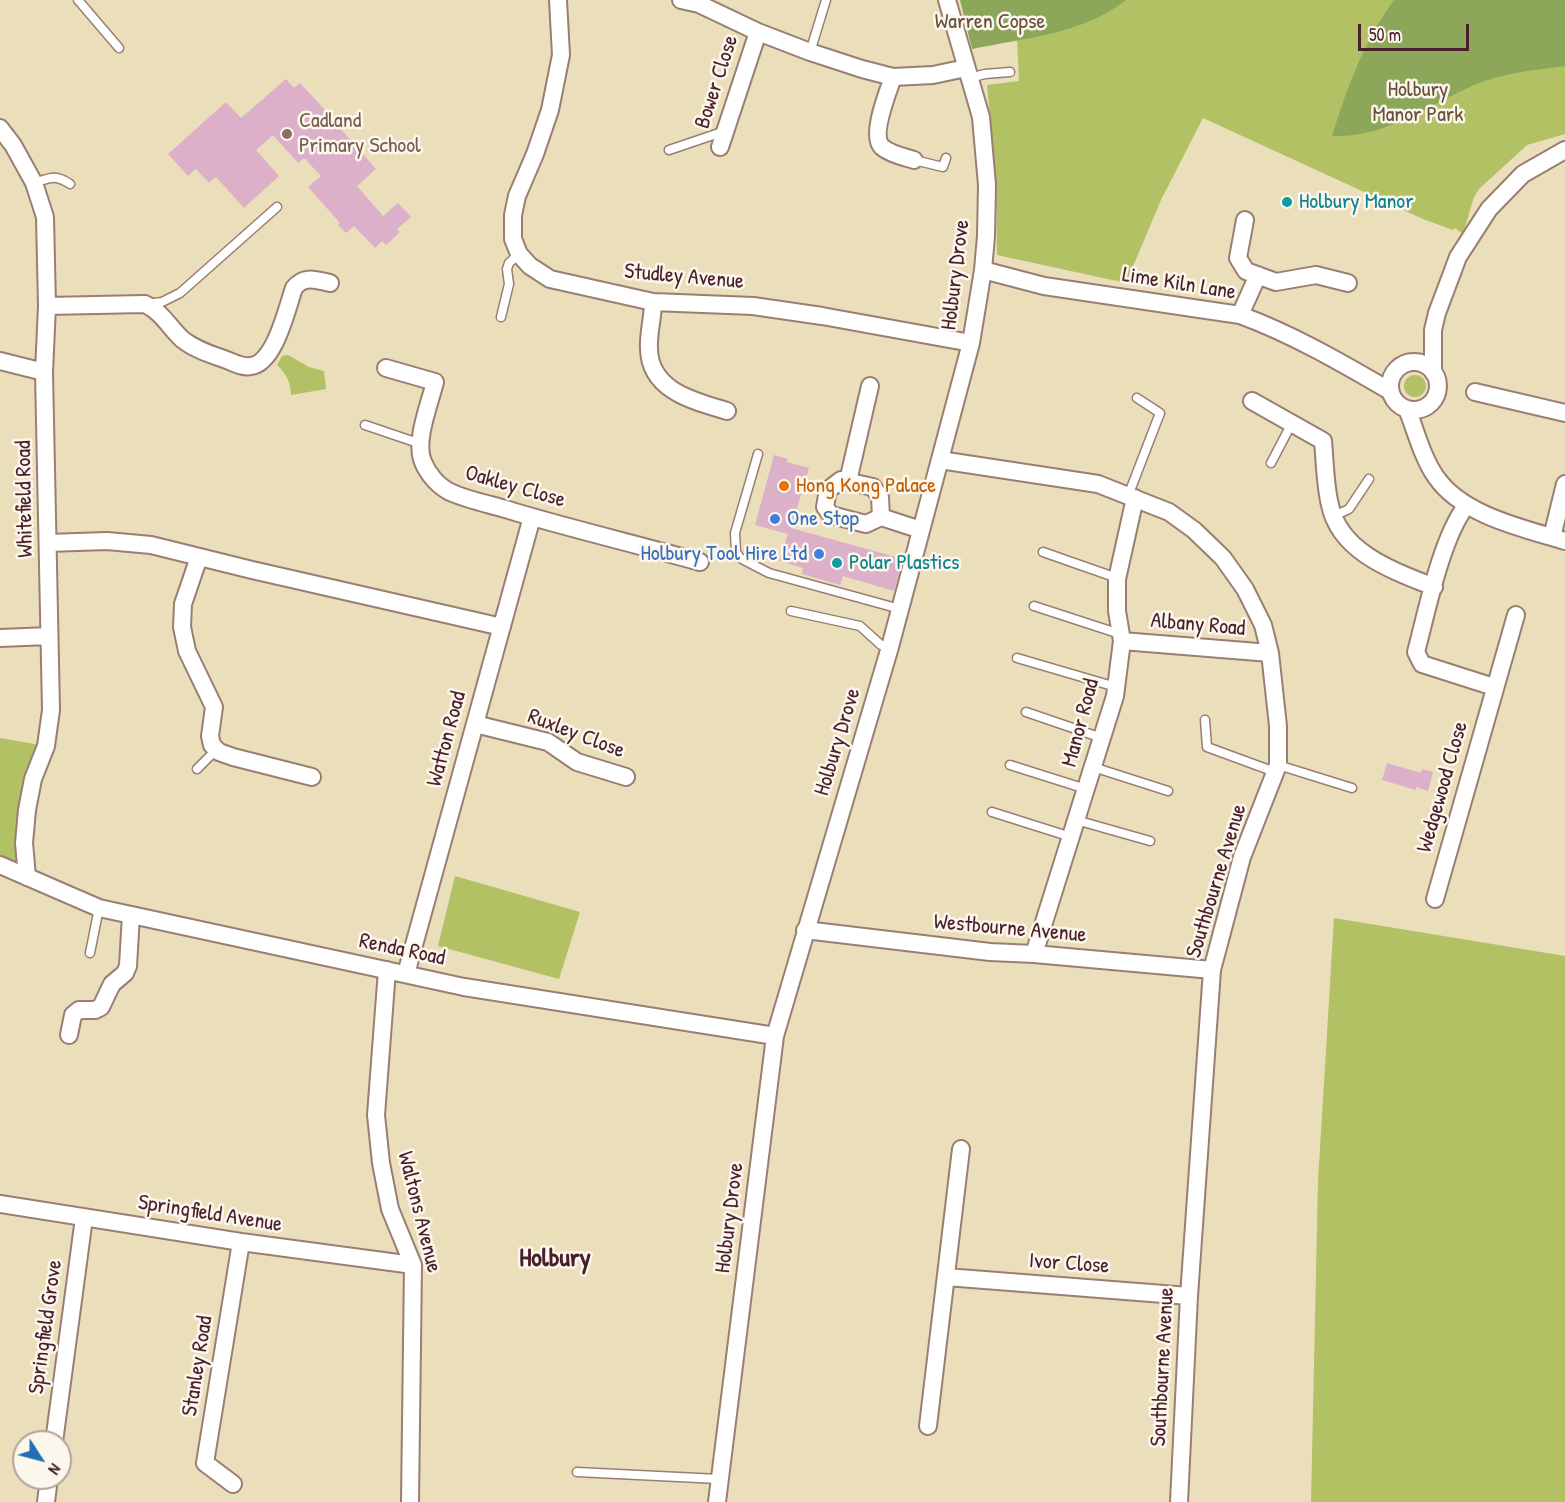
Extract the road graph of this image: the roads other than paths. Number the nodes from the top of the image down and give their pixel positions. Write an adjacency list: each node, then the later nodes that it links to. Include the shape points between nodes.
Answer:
1 (78, 0): 7 (lane)
2 (558, 0): 23 (street, via 561,55 550,110 513,215 513,239)
3 (681, 0): 6 (street, via 699,4)
4 (826, 0): 8 (lane)
5 (947, 0): 10 (street, Holbury Drove)
6 (758, 32): 8 (street); 13 (street, Bower Close)
7 (119, 48)
8 (810, 52): 11 (street)
9 (1010, 72): 10 (lane)
10 (968, 73): 11 (street); 24 (street, Holbury Drove, via 981,117 987,185)
11 (893, 77): 18 (street, via 878,137 892,153)
12 (0, 128): 19 (street, Whitefield Road)
13 (725, 131): 14 (street, Bower Close); 15 (lane)
14 (720, 147)
15 (669, 150)
16 (1565, 150): 33 (street, via 1523,174 1489,209 1458,257)
17 (946, 158): 18 (lane, via 943,167)
18 (914, 160)
19 (34, 183): 20 (lane, via 54,177); 30 (street, Whitefield Road, via 45,217)
20 (70, 184)
21 (278, 207): 29 (lane, via 180,292 162,302)
22 (1245, 220): 25 (street, via 1238,258 1246,272)
23 (519, 254): 28 (street, Studley Avenue, via 550,279); 32 (lane, via 507,269)
24 (983, 270): 31 (street, Lime Kiln Lane, via 1044,286); 34 (street, Holbury Drove)
25 (1258, 275): 27 (street, via 1276,282 1316,275); 31 (street)
26 (330, 283): 29 (street, via 300,281 271,351 253,366 199,350)
27 (1348, 283)
28 (653, 302): 34 (street, Studley Avenue, via 753,306); 48 (street, via 649,351 664,384 688,400)
29 (145, 304): 30 (street)
30 (47, 306): 39 (street, Whitefield Road)
31 (1240, 315): 40 (street, Lime Kiln Lane)
32 (501, 317)
33 (1433, 330): 36 (street); 41 (street)
34 (971, 343): 54 (street, Holbury Drove)
35 (0, 361): 39 (street)
36 (1412, 362): 38 (street); 41 (street, via 1424,364)
37 (386, 368): 52 (street, Oakley Close, via 435,382)
38 (1396, 371): 40 (street, Lime Kiln Lane); 43 (street)
39 (44, 372): 66 (street, Whitefield Road)
40 (1359, 372): 43 (street, Lime Kiln Lane)
41 (1434, 372): 47 (street, via 1437,393 1429,405)
42 (870, 386): 57 (street)
43 (1390, 391): 47 (street, via 1396,403)
44 (1475, 392): 49 (street)
45 (1137, 398): 59 (lane, via 1160,413)
46 (1252, 401): 50 (street)
47 (1415, 409): 60 (street, via 1425,456 1450,494)
48 (727, 411)
49 (1565, 413)
50 (1292, 423): 55 (lane); 62 (street, via 1323,441)
51 (365, 426): 52 (lane)
52 (421, 444): 63 (street, Oakley Close, via 422,461 428,472 448,491)
53 (758, 454): 73 (lane, via 735,533 740,558 768,573)
54 (940, 460): 59 (street, Southbourne Avenue, via 1098,484); 64 (street, Holbury Drove)
55 (1271, 463)
56 (1369, 479): 62 (lane, via 1348,509)
57 (848, 481): 61 (street, via 873,487 880,497); 61 (street, via 841,480 828,490 825,507 831,515 866,524)
58 (1565, 484): 65 (street)
59 (1132, 497): 70 (street, Manor Road); 81 (street, Southbourne Avenue, via 1169,512 1223,558 1263,625)
60 (1466, 506): 65 (street); 71 (street, via 1457,518)
61 (881, 516): 64 (street)
62 (1334, 516): 71 (street, via 1342,533 1365,555)
63 (532, 517): 69 (street, Oakley Close); 76 (street, Watton Road)
64 (921, 530): 73 (street, Holbury Drove)
65 (1559, 539)
66 (48, 543): 68 (street, via 107,541 151,545); 77 (street, Whitefield Road)
67 (1043, 552): 70 (lane)
68 (199, 556): 76 (street); 89 (street, via 183,604 182,627 187,651 214,707 210,736)
69 (700, 562)
70 (1117, 578): 79 (street, Manor Road)
71 (1434, 587): 84 (street, via 1416,652 1419,659 1422,664)
72 (1034, 606): 79 (lane)
73 (900, 609): 80 (street, Holbury Drove)
74 (791, 611): 80 (lane, via 860,626 880,645)
75 (1516, 615): 84 (street, Wedgewood Close)
76 (502, 627): 87 (street, Watton Road)
77 (49, 636): 78 (street); 104 (street, Whitefield Road, via 51,710 46,746 33,779 27,810)
78 (0, 638)
79 (1121, 638): 81 (street, Albany Road); 83 (street, Manor Road)
80 (890, 647): 108 (street, Holbury Drove)
81 (1270, 653): 93 (street, Southbourne Avenue, via 1278,726)
82 (1017, 658): 83 (lane)
83 (1116, 687): 88 (street, Manor Road)
84 (1494, 687): 105 (street, Wedgewood Close)
85 (1026, 712): 88 (lane)
86 (1205, 720): 93 (lane, via 1207,747)
87 (475, 724): 95 (street, Ruxley Close, via 548,742 577,762); 113 (street, Watton Road)
88 (1102, 738): 91 (street, Manor Road)
89 (217, 749): 92 (lane); 94 (street, via 233,757)
90 (1010, 765): 97 (lane)
91 (1093, 766): 97 (street, Manor Road); 98 (lane)
92 (197, 769)
93 (1277, 769): 96 (lane); 112 (street, Southbourne Avenue, via 1242,857)
94 (312, 777)
95 (626, 777)
96 (1352, 788)
97 (1086, 789): 100 (street, Manor Road)
98 (1168, 791)
99 (992, 812): 101 (lane)
100 (1076, 820): 101 (street, Manor Road); 102 (lane)
101 (1071, 837): 110 (street, Manor Road)
102 (1150, 841)
103 (0, 865): 104 (street, Renda Road)
104 (27, 877): 106 (street, Renda Road)
105 (1435, 899)
106 (99, 908): 107 (street, Renda Road); 109 (lane)
107 (131, 915): 111 (street, Renda Road); 114 (street, via 125,973 112,984 101,1008 79,1010 73,1015)
108 (805, 930): 110 (street, Westbourne Avenue); 115 (street, Holbury Drove)
109 (90, 953)
110 (1034, 954): 112 (street, Westbourne Avenue)
111 (387, 970): 113 (street, Renda Road); 120 (street, Waltons Avenue, via 376,1115 390,1209)
112 (1212, 970): 122 (street, Southbourne Avenue)
113 (406, 974): 115 (street, Renda Road, via 465,987)
114 (69, 1035)
115 (775, 1036): 126 (street, Holbury Drove)
116 (961, 1149): 121 (street)
117 (0, 1204): 118 (street, Springfield Avenue)
118 (84, 1218): 119 (street, Springfield Avenue); 124 (street, Springfield Grove)
119 (242, 1242): 120 (street, Springfield Avenue); 127 (street, Stanley Road, via 205,1463)
120 (413, 1266): 128 (street, Waltons Avenue)
121 (946, 1277): 122 (street, Ivor Close); 123 (street)
122 (1189, 1296): 130 (street, Southbourne Avenue)
123 (928, 1426)
124 (56, 1430)
125 (577, 1472): 126 (lane)
126 (719, 1479): 129 (street, Holbury Drove)
127 (233, 1484)
128 (410, 1502)
129 (717, 1502)
130 (1179, 1502)

